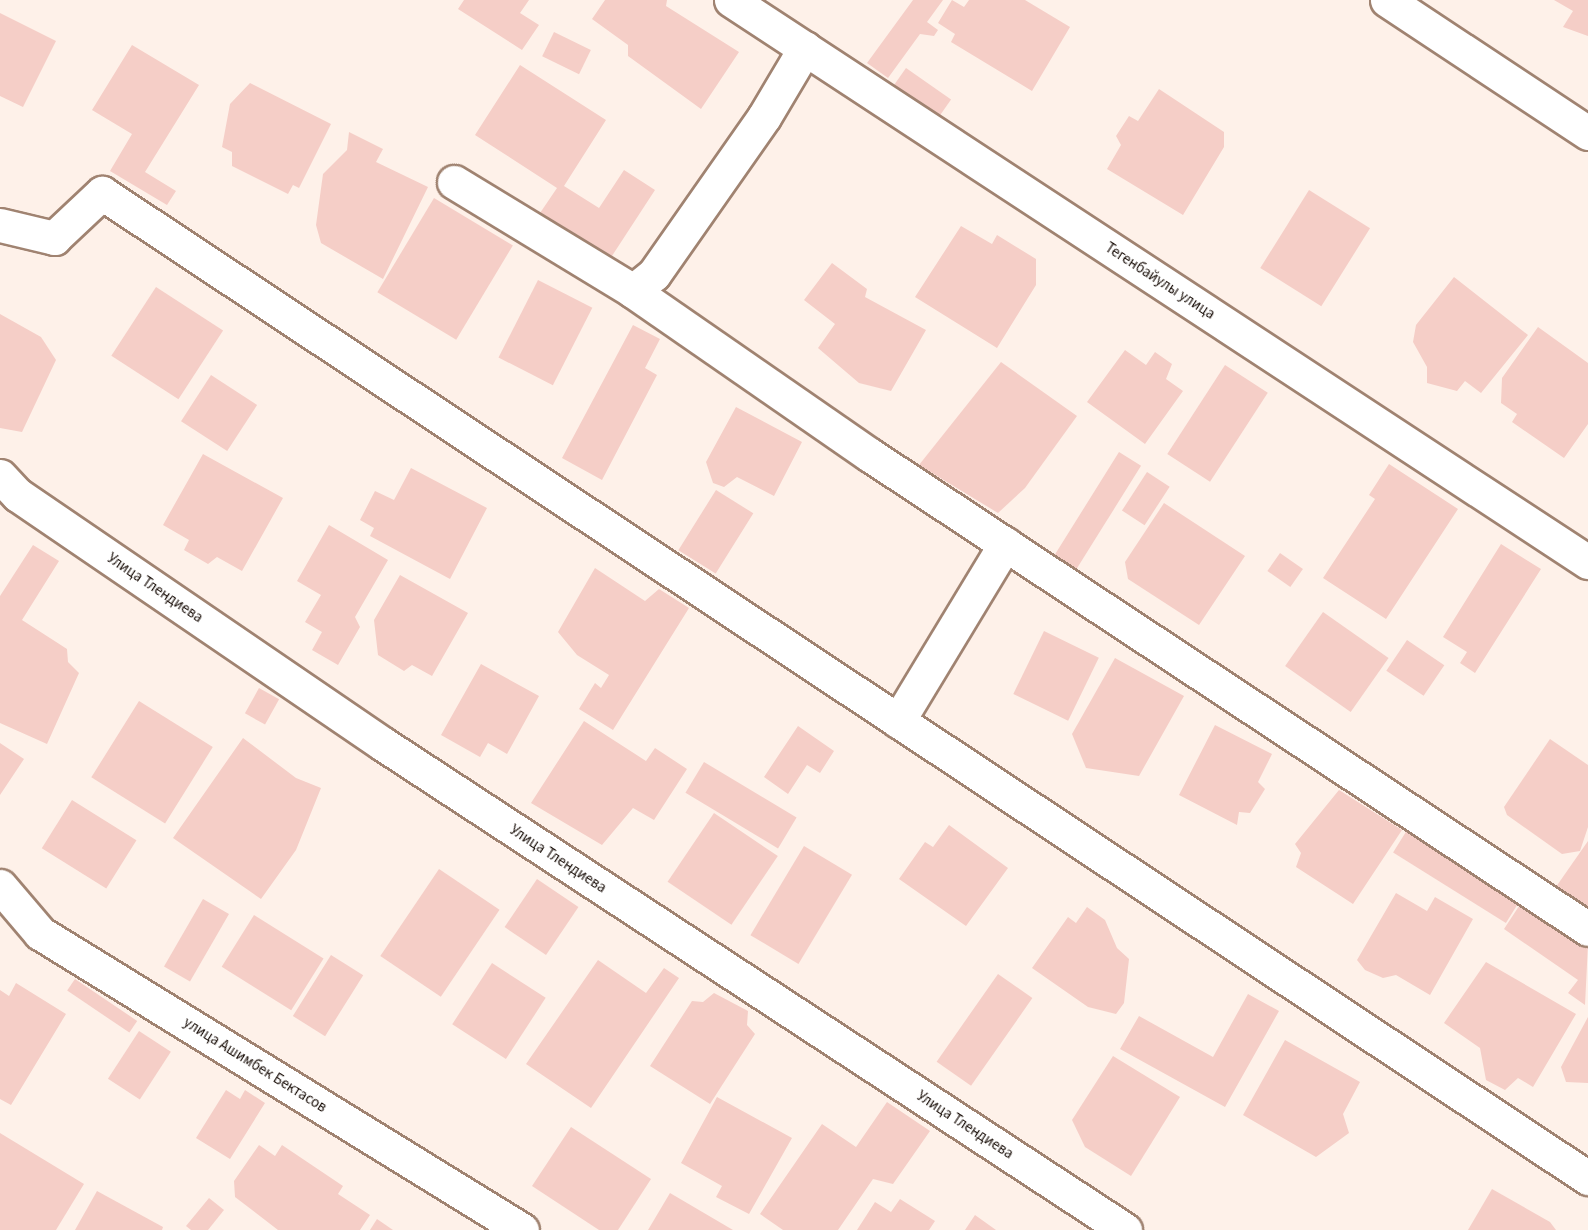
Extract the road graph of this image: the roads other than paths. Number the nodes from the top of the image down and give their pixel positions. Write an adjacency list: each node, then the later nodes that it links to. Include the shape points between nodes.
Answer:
1 (731, 0): 3 (street, Тегенбайулы улица)
2 (1387, 0): 4 (street)
3 (805, 48): 7 (street, via 764,117 654,274); 10 (street, Тегенбайулы улица)
4 (1588, 134)
5 (454, 182): 7 (street)
6 (0, 225): 11 (street, via 54,238 102,193)
7 (633, 291): 9 (street)
8 (0, 476): 16 (street, Улица Тлендиева, via 18,495 383,744)
9 (1005, 544): 11 (street); 13 (street)
10 (1588, 562)
11 (898, 721): 14 (street)
12 (0, 886): 15 (street, улица Ашимбек Бектасов, via 40,933)
13 (1588, 929)
14 (1588, 1178)
15 (522, 1230)
16 (1125, 1230)

